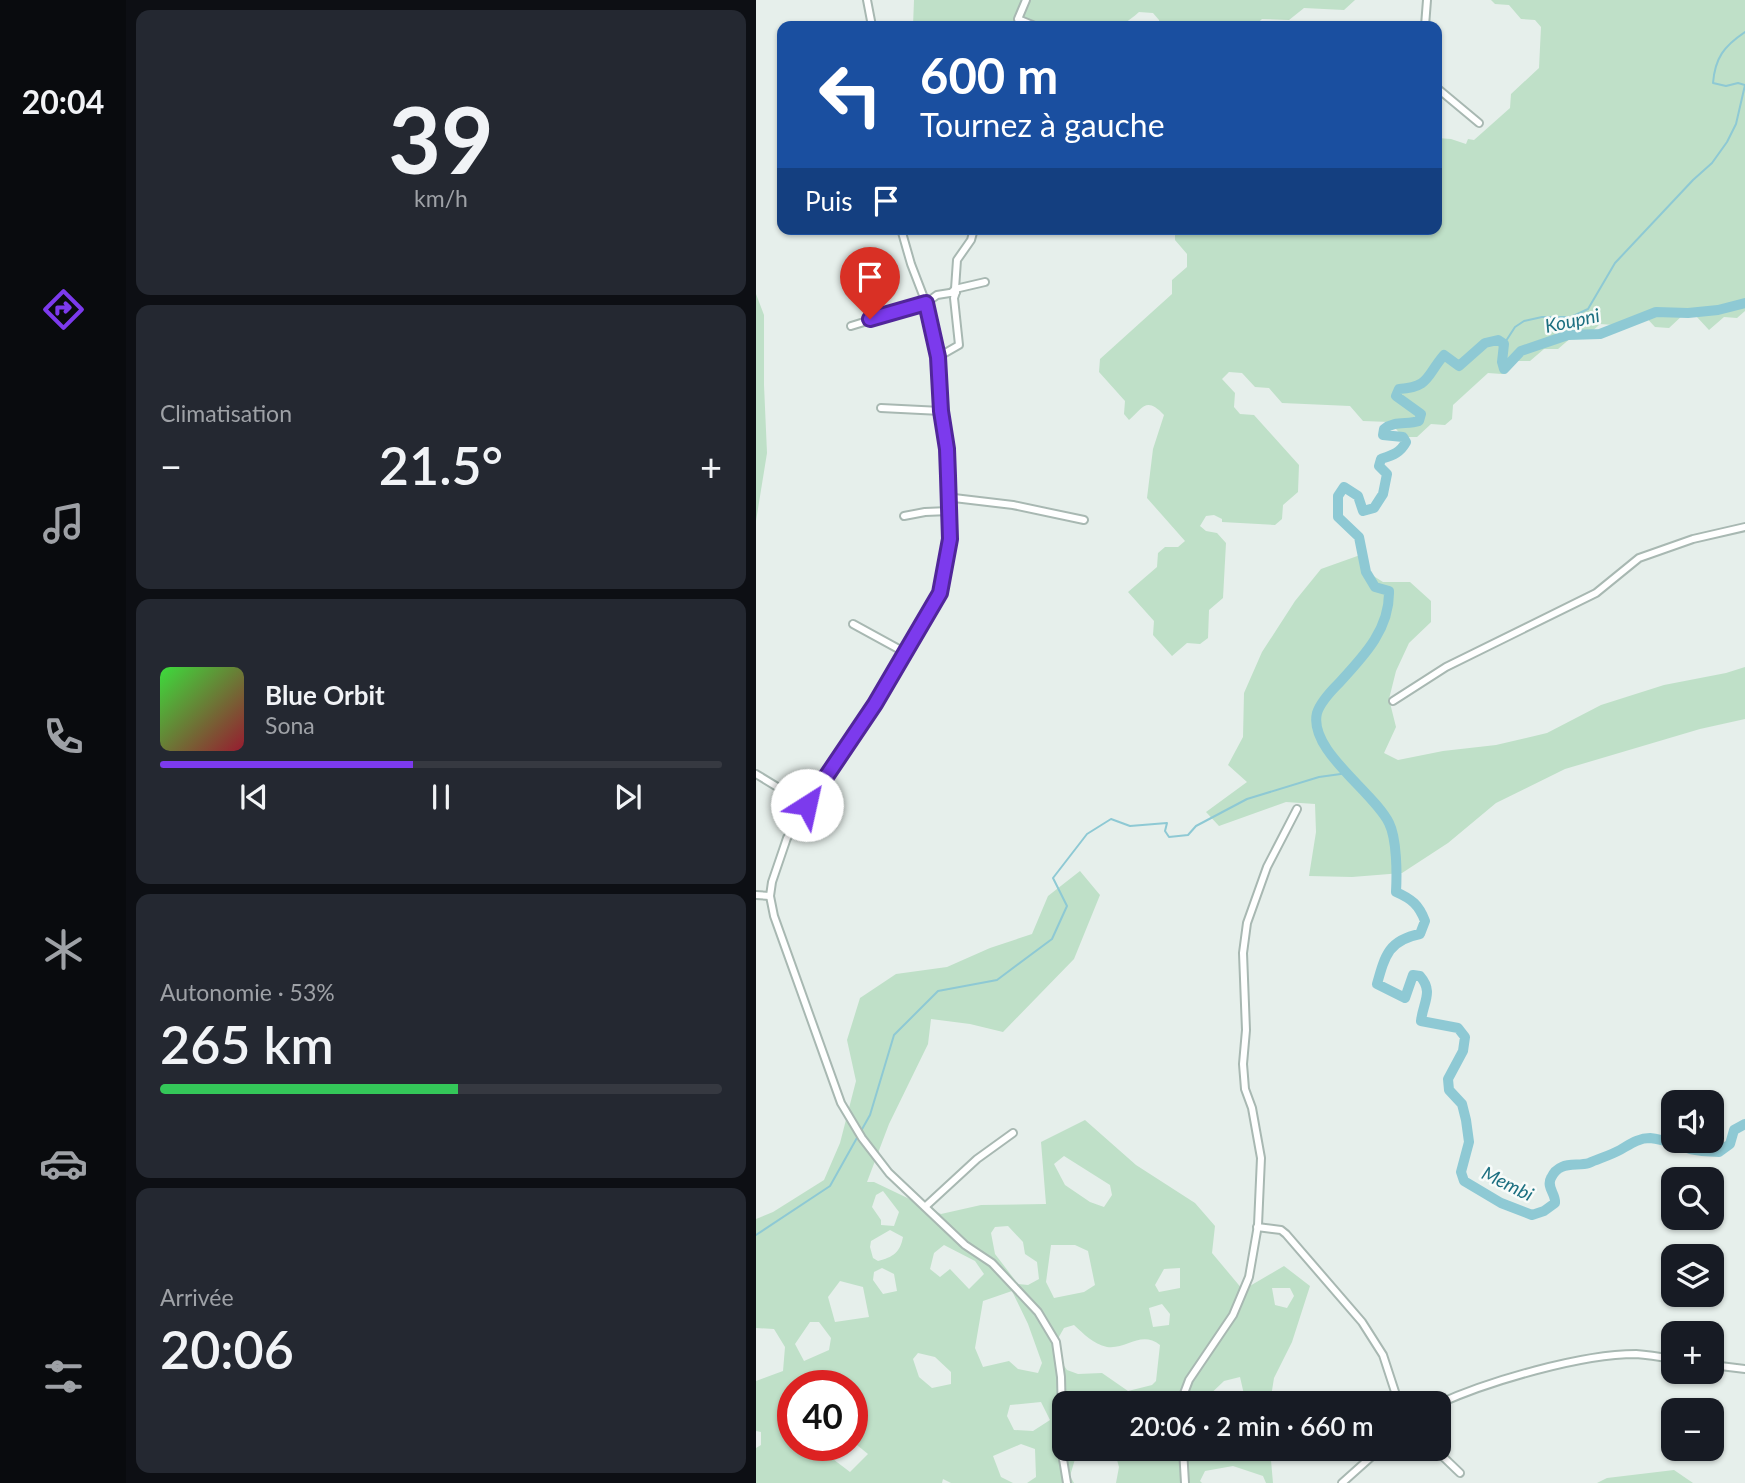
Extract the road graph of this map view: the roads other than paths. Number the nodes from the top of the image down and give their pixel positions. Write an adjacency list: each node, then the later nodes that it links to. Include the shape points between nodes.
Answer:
1 (867, 0): 5 (street)
2 (1026, 0): 4 (street)
3 (1427, 0): 7 (street)
4 (1018, 19): 6 (street)
5 (871, 21)
6 (1023, 21)
7 (1425, 21)
8 (1442, 92): 9 (street)
9 (1479, 123)
10 (903, 235): 14 (street)
11 (972, 235): 13 (street, via 957,260)
12 (985, 282): 13 (street)
13 (955, 291): 14 (street); 16 (street, via 959,345)
14 (926, 303): 15 (street); 16 (street)
15 (851, 326)
16 (938, 357): 18 (street)
17 (881, 408): 18 (street)
18 (941, 411): 19 (street)
19 (949, 500): 20 (street); 22 (street, via 1013,505)
20 (949, 511): 21 (street); 25 (street, via 950,539 940,593)
21 (904, 516)
22 (1084, 520)
23 (1745, 527): 26 (street, via 1639,558 1596,593 1446,667)
24 (853, 624): 25 (street)
25 (906, 653): 28 (street)
26 (1394, 701)
27 (756, 774): 28 (street)
28 (807, 805): 31 (street, via 781,852)
29 (1297, 808): 34 (street, via 1267,867 1247,923 1243,953 1245,1089 1261,1158)
30 (756, 895): 31 (street)
31 (770, 896): 33 (street, via 776,927 841,1103 889,1173)
32 (1013, 1133): 33 (street)
33 (926, 1206): 45 (street, via 965,1245 1009,1279 1038,1311 1056,1342)
34 (1257, 1227): 38 (street, via 1249,1277 1233,1315); 39 (street, via 1286,1234 1362,1322 1383,1356)
35 (1661, 1357): 40 (street, via 1637,1354 1565,1364)
36 (1724, 1366): 37 (street)
37 (1745, 1368)
38 (1185, 1391)
39 (1395, 1391)
40 (1451, 1398)
41 (1184, 1461): 46 (street)
42 (1367, 1461): 47 (street)
43 (1447, 1461): 44 (street)
44 (1460, 1473)
45 (1067, 1483)
46 (1185, 1483)
47 (1342, 1483)

